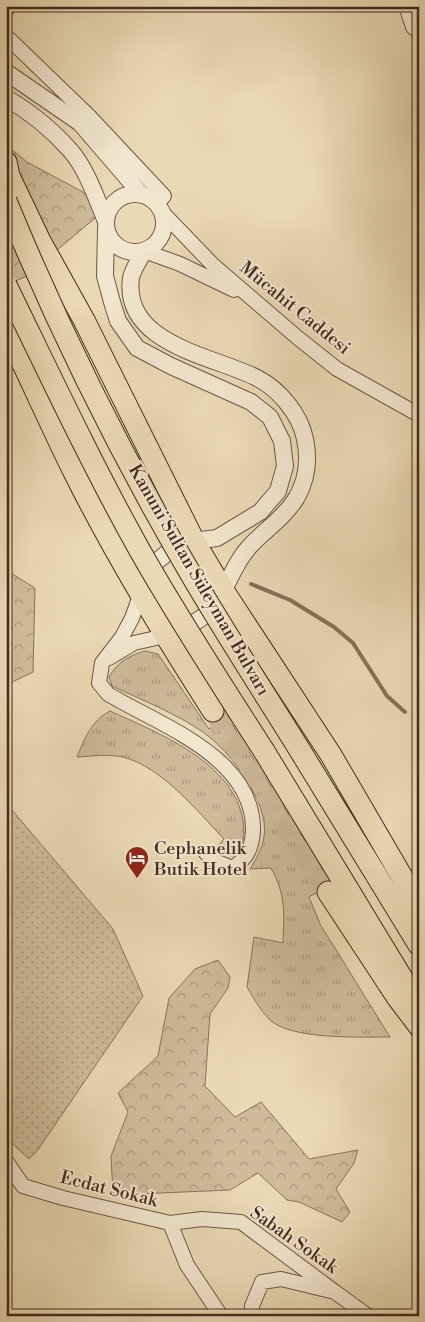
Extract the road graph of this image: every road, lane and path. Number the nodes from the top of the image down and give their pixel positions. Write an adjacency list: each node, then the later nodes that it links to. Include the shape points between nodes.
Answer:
1 (10, 6): 3 (street)
2 (406, 6): 4 (street, via 413,27)
3 (6, 10)
4 (419, 32)
5 (6, 36): 11 (street, via 89,116 164,196)
6 (6, 72): 9 (street, via 80,123)
7 (6, 98): 12 (street, via 25,109 71,151 92,189)
8 (6, 162): 18 (main road, via 9,176 40,242 84,320)
9 (141, 194): 11 (street); 12 (street, via 131,193 114,202)
10 (6, 201): 27 (main road, Kanuni Sultan Süleyman Bulvarı, bridge, via 42,288 145,492 196,583)
11 (159, 208): 13 (street, via 163,230 159,239); 15 (street, Mücahit Caddesi, via 183,236)
12 (105, 224): 13 (street, via 109,238 124,251); 18 (street, via 105,276 118,321 137,348 251,402 270,417 282,441 285,466 278,491 260,512 217,538)
13 (144, 251): 15 (street, via 180,264); 19 (street, via 131,276 131,294 138,314 155,333 177,347 257,378 280,396 294,413 304,434 306,472 297,497 280,519 248,548)
14 (6, 285): 28 (main road, Kanuni Sultan Süleyman Bulvarı, bridge, via 139,549)
15 (248, 297): 17 (street, Mücahit Caddesi, via 338,369)
16 (6, 329): 20 (main road, via 75,474)
17 (419, 415)
18 (194, 541): 19 (main road); 20 (street, via 167,553 145,571)
19 (223, 590): 21 (street, via 217,603 198,621); 26 (main road, via 331,755)
20 (141, 593): 21 (main road); 22 (street, via 122,637)
21 (165, 636): 22 (street, via 134,643); 23 (main road)
22 (102, 662): 24 (street, via 99,683 108,694 194,741 244,789 253,820 252,845 243,861 232,868)
23 (213, 711)
24 (206, 853)
25 (328, 892): 29 (main road)
26 (419, 906)
27 (419, 945)
28 (419, 1006)
29 (419, 1026)
30 (6, 1161): 31 (street, Ecdat Sokak, via 23,1186)
31 (170, 1223): 32 (street, Sabah Sokak, via 202,1219 241,1222); 33 (street, Ecdat Sokak, via 187,1265)
32 (335, 1292): 34 (street, via 281,1279 262,1282 252,1306); 35 (street, Sabah Sokak)
33 (221, 1316)
34 (252, 1316)
35 (368, 1316)

